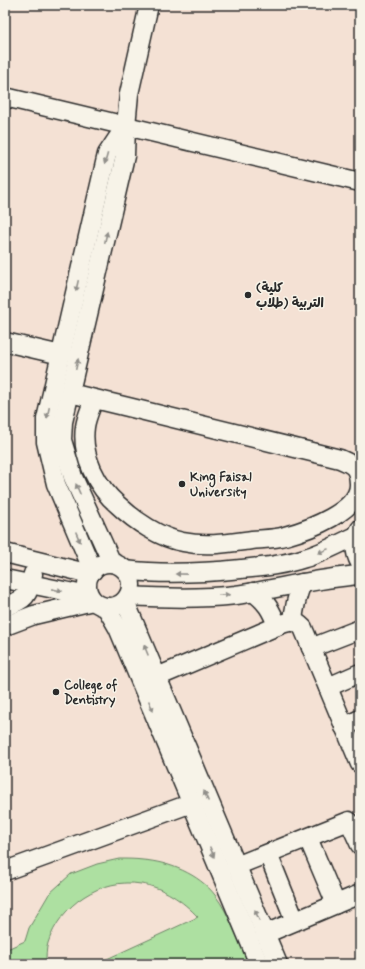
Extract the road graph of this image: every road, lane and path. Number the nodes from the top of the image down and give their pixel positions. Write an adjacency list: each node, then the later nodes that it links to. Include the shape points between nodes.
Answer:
1 (146, 6): 3 (street, via 129,94)
2 (5, 97): 3 (street)
3 (126, 126): 4 (street); 6 (street, one-way to 6, via 107,154); 7 (street, one-way to 3, via 125,156)
4 (360, 182)
5 (5, 342): 6 (street)
6 (61, 355): 17 (street, one-way to 17, via 46,419 46,442 56,484)
7 (70, 393): 8 (street); 15 (street, one-way to 7, via 94,524 73,477 62,440 63,422)
8 (94, 398): 10 (street, via 340,459 352,464 358,472 359,486 354,500 344,510 326,521 285,536); 11 (street, via 85,426 84,443 89,463 112,500 131,517 157,532 182,542)
9 (359, 532): 14 (street, via 356,551); 16 (street, one-way to 16, via 329,549 304,559)
10 (250, 540): 11 (street); 16 (street)
11 (199, 544): 18 (street)
12 (5, 553): 13 (street)
13 (37, 560): 17 (street); 22 (street)
14 (360, 563)
15 (118, 566): 17 (street, via 106,563); 18 (street, one-way to 15, via 152,573); 24 (street, via 129,575 131,582)
16 (254, 568): 18 (street)
17 (92, 572): 25 (street, via 87,588)
18 (200, 573)
19 (360, 575): 21 (street)
20 (5, 579): 22 (street)
21 (302, 583): 23 (street); 27 (street, via 294,610)
22 (31, 585): 25 (street, one-way to 25); 26 (street, via 27,596)
23 (253, 592): 24 (street, one-way to 23, via 197,597); 27 (street)
24 (127, 598): 25 (street, via 120,605); 32 (street, one-way to 24)
25 (96, 602): 28 (street, via 34,615); 36 (street, one-way to 36, via 118,628)
26 (5, 607)
27 (285, 624): 30 (street, via 298,622); 32 (street)
28 (5, 626)
29 (360, 629): 30 (street)
30 (312, 648): 33 (street)
31 (360, 673): 33 (street)
32 (157, 677): 40 (street, one-way to 32)
33 (328, 687): 34 (street)
34 (352, 723): 35 (street)
35 (360, 764)
36 (192, 803): 41 (street); 46 (street, one-way to 46)
37 (308, 838): 38 (street, via 350,821); 39 (street); 43 (street)
38 (360, 845)
39 (268, 854): 40 (street); 44 (street)
40 (236, 866): 45 (street, one-way to 40)
41 (5, 871)
42 (360, 894): 43 (street)
43 (336, 904): 44 (street)
44 (295, 921): 45 (street)
45 (265, 934): 47 (street)
46 (259, 964)
47 (278, 964)

